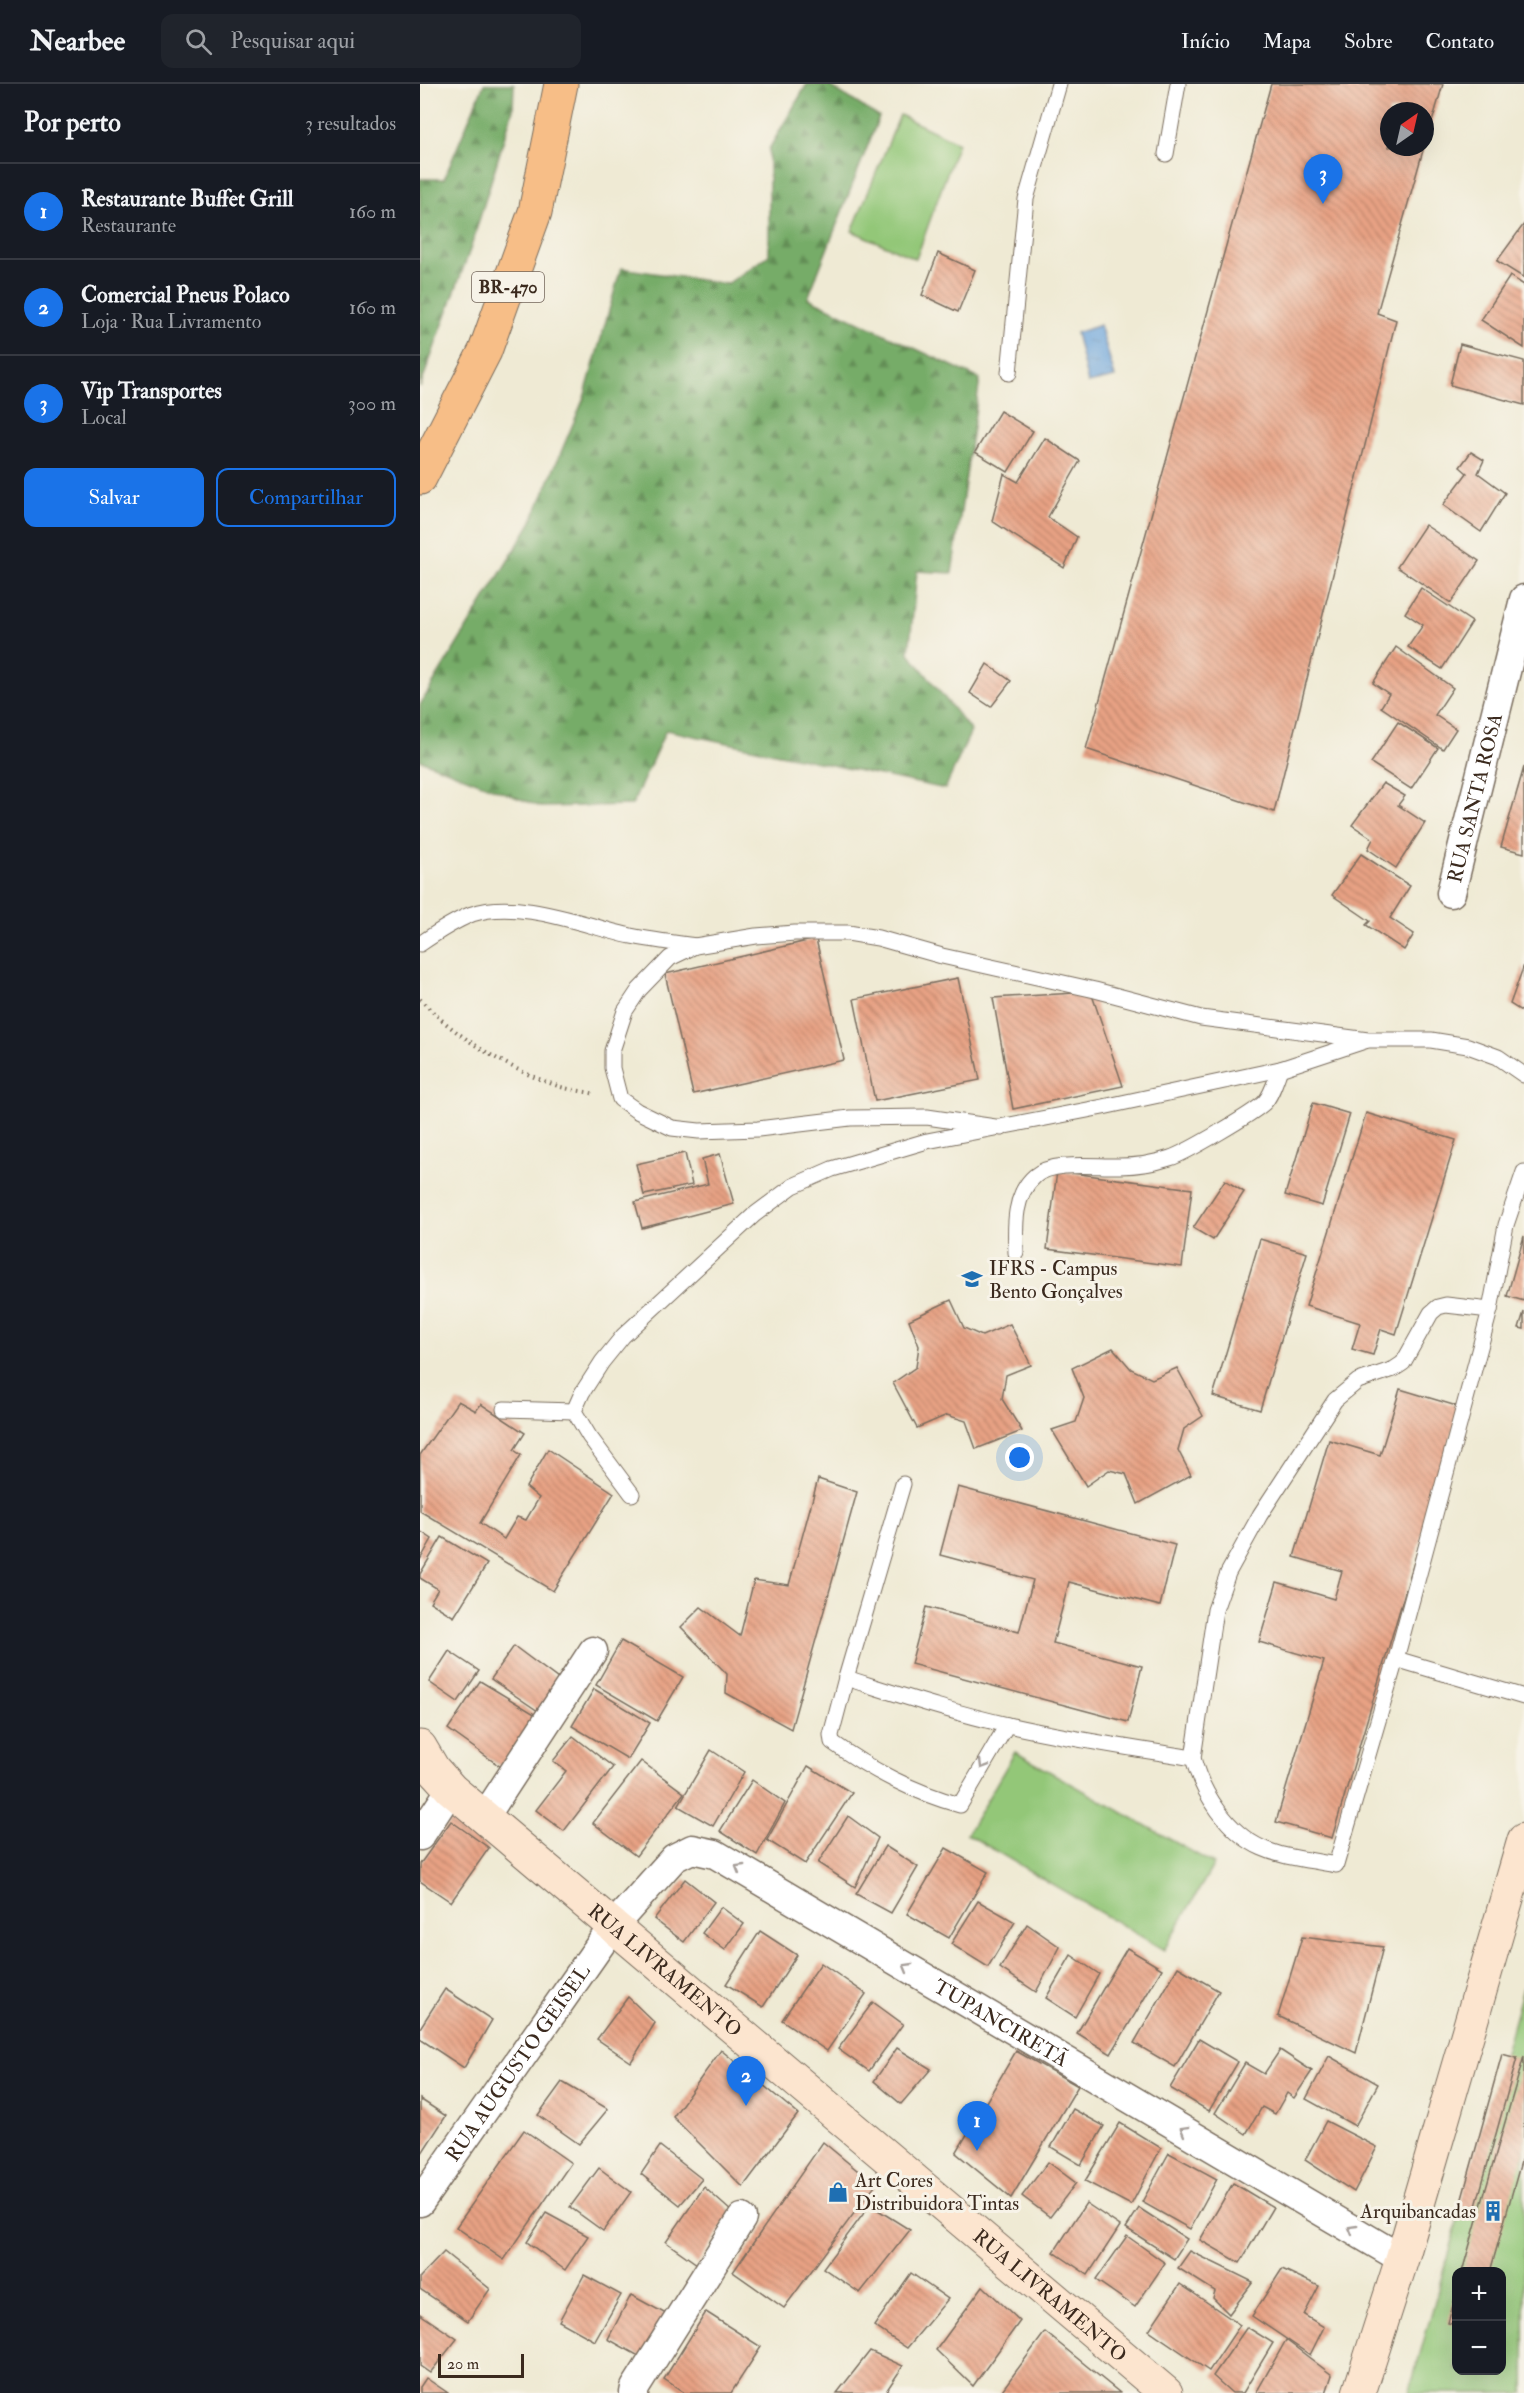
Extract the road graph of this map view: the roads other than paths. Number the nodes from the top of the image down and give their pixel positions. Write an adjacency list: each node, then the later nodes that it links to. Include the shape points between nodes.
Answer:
1 (561, 84): 6 (highway, BR-470, via 531,222 485,351)
2 (1059, 84): 5 (lane, via 1026,199)
3 (1178, 84): 4 (lane)
4 (1166, 154)
5 (1009, 373)
6 (420, 478)
7 (1524, 599): 8 (street, RUA SANTA ROSA)
8 (1451, 893)
9 (420, 944): 10 (lane, via 473,914 505,910)
10 (695, 946): 11 (lane, via 795,933 848,933 1201,1018); 14 (lane, via 670,958 657,970 625,1011 612,1051 612,1068 620,1099 637,1111 672,1128 699,1131 758,1129 850,1118 927,1117)
11 (1368, 1040): 12 (lane); 13 (lane, via 1431,1040 1468,1046 1498,1057)
12 (1280, 1070): 14 (lane); 16 (lane, via 1264,1103 1171,1158 1123,1166 1048,1169 1035,1175 1017,1205)
13 (1524, 1075)
14 (1002, 1128): 19 (lane, via 952,1135 898,1149 832,1169 793,1186 754,1215 623,1336 602,1362)
15 (1524, 1172): 17 (lane, via 1506,1225)
16 (1016, 1253)
17 (1490, 1310): 23 (lane); 28 (lane, via 1438,1307 1403,1363 1358,1381 1335,1400 1260,1515 1228,1573 1215,1610)
18 (504, 1409): 19 (lane)
19 (574, 1411): 21 (lane)
20 (903, 1484): 24 (lane)
21 (632, 1494)
22 (593, 1651): 30 (street)
23 (1396, 1659): 25 (lane); 28 (lane, via 1336,1865 1265,1849 1247,1840 1212,1802)
24 (846, 1678): 26 (lane); 26 (lane, one-way to 24, via 960,1805 944,1801 850,1755 832,1742)
25 (1524, 1697)
26 (1007, 1725): 28 (lane)
27 (420, 1748): 29 (main road, RUA LIVRAMENTO)
28 (1193, 1758)
29 (451, 1789): 30 (main road, RUA LIVRAMENTO); 31 (street)
30 (484, 1818): 33 (main road, RUA LIVRAMENTO)
31 (420, 1836)
32 (1524, 1840): 36 (main road)
33 (614, 1925): 34 (street, RUA AUGUSTO GEISEL); 36 (street, TUPANCIRETÃ, one-way to 33, via 715,1854 692,1849 674,1858); 38 (main road, RUA LIVRAMENTO)
34 (420, 2202)
35 (742, 2218): 37 (street)
36 (1402, 2259): 39 (main road)
37 (634, 2393)
38 (1166, 2393)
39 (1359, 2393)

